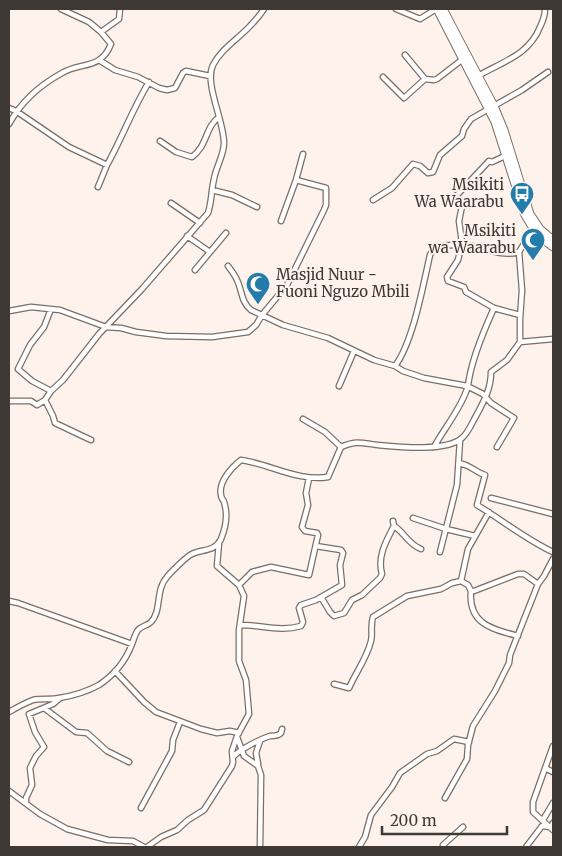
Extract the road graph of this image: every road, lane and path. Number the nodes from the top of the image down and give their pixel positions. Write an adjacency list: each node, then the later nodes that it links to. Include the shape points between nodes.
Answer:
1 (61, 9): 8 (street)
2 (120, 9): 8 (street, via 119,19)
3 (264, 9): 13 (street, via 215,61)
4 (396, 9): 5 (street, via 420,19)
5 (436, 9): 10 (main road)
6 (443, 9): 14 (main road)
7 (545, 9): 14 (street, via 537,35 527,48)
8 (102, 32): 11 (street, via 111,44)
9 (405, 55): 16 (street)
10 (463, 59): 16 (street, via 437,79); 19 (main road)
11 (99, 60): 17 (street, via 115,70); 20 (street, via 64,71 32,94)
12 (548, 72): 19 (street)
13 (210, 76): 17 (street, via 186,71 171,90); 21 (street)
14 (478, 76): 19 (main road)
15 (383, 77): 16 (street, via 404,98)
16 (425, 79)
17 (150, 82): 26 (street)
18 (9, 108): 20 (street)
19 (491, 108): 25 (main road); 30 (street, via 471,119 462,136 440,155 433,172 428,173 413,164 392,188); 38 (main road, via 511,148 530,214)
20 (16, 111): 22 (street); 26 (street, via 69,147)
21 (219, 117): 23 (street, via 213,121 200,151 192,157 176,152); 29 (street, via 224,144)
22 (9, 124)
23 (160, 141)
24 (303, 154): 27 (street)
25 (507, 155): 36 (main road, via 525,215); 39 (street, via 489,161 457,195 462,206 459,221)
26 (107, 165): 28 (street)
27 (296, 180): 33 (street); 48 (street, via 326,188 326,205 287,285)
28 (98, 187)
29 (212, 190): 32 (street); 34 (street, via 208,213)
30 (373, 200)
31 (171, 204): 34 (street)
32 (258, 207)
33 (281, 221)
34 (200, 222): 37 (street)
35 (226, 233): 41 (street)
36 (537, 235): 40 (main road); 42 (street, via 525,242)
37 (187, 236): 41 (street); 50 (street)
38 (553, 240)
39 (461, 245): 42 (street, via 505,255); 45 (street, via 448,281 464,287 466,292); 54 (street, via 435,246 432,250 415,318)
40 (553, 247)
41 (210, 252): 44 (street)
42 (519, 252): 49 (street)
43 (228, 266): 48 (street, via 247,307)
44 (195, 270)
45 (494, 308): 49 (street); 56 (street)
46 (51, 309): 47 (street, via 31,307); 50 (street); 57 (street, via 44,327 18,369)
47 (9, 311)
48 (262, 315): 50 (street, via 248,332 212,337 166,336); 53 (street, via 283,325 328,338)
49 (520, 315): 52 (street)
50 (106, 326): 57 (street, via 64,380)
51 (553, 340): 52 (street)
52 (520, 342): 58 (street, via 507,360 491,372)
53 (354, 351): 54 (street); 55 (street)
54 (395, 366): 56 (street, via 424,378)
55 (339, 386)
56 (467, 386): 58 (street); 65 (street, via 456,413)
57 (50, 391): 59 (street)
58 (486, 398): 63 (street); 66 (street, via 514,418)
59 (45, 400): 60 (street, via 37,405 31,401); 62 (street, via 55,423)
60 (10, 401)
61 (302, 419): 64 (street, via 325,432)
62 (90, 440)
63 (460, 440): 65 (street); 67 (street)
64 (341, 447): 65 (street, via 352,442 406,448); 68 (street, via 328,478)
65 (434, 447)
66 (497, 447)
67 (459, 463): 70 (street, via 485,475 476,504); 73 (street)
68 (309, 478): 75 (street, via 241,460 225,478 221,495 227,513); 76 (street, via 308,505 302,527 305,531 317,533)
69 (491, 498): 71 (street)
70 (489, 512): 74 (street); 79 (street)
71 (553, 514)
72 (413, 518): 73 (street)
73 (446, 529): 74 (street); 78 (street)
74 (475, 536): 81 (street, via 468,549)
75 (220, 542): 82 (street, via 217,566); 89 (street, via 208,550 194,553 168,576 159,589 155,616 150,624 136,631)
76 (316, 546): 82 (street, via 309,575 271,567 252,572); 85 (street, via 342,550 343,553 340,565 342,584)
77 (421, 549): 85 (street, via 410,544 393,523 381,556 380,578 352,600 344,613 334,616)
78 (440, 552)
79 (553, 552)
80 (553, 559): 83 (street)
81 (461, 581): 84 (street); 91 (street, via 407,596 373,617 370,627 372,639 349,688)
82 (239, 584): 87 (street, via 244,596)
83 (538, 584): 84 (street, via 524,574 518,574); 88 (street)
84 (471, 591): 88 (street, via 470,601 481,622)
85 (321, 597): 87 (street, via 301,605 301,626 280,630)
86 (9, 601): 89 (street)
87 (240, 625): 97 (street, via 239,661 246,680 248,714)
88 (518, 636): 99 (street, via 509,663 473,726)
89 (132, 644): 90 (street)
90 (115, 671): 92 (street, via 99,685); 95 (street, via 156,712)
91 (334, 684)
92 (60, 698): 93 (street); 94 (street, via 33,700)
93 (44, 708): 103 (street, via 76,732 86,733 107,751); 109 (street, via 30,714 44,747 30,768 32,785)
94 (9, 712)
95 (180, 722): 97 (street, via 217,733 230,731); 111 (street, via 172,751)
96 (282, 729): 98 (street, via 278,736)
97 (238, 735): 101 (street); 102 (street)
98 (260, 741): 101 (street); 104 (street, via 256,753)
99 (469, 742): 108 (street, via 467,759); 117 (street, via 454,739 400,773 371,815)
100 (553, 746): 105 (street)
101 (242, 749): 102 (street); 104 (street, via 244,756)
102 (233, 757): 115 (street, via 232,766 204,810 178,830)
103 (129, 762)
104 (258, 766): 116 (street, via 261,774)
105 (545, 768): 106 (street); 112 (street, via 533,802 533,812)
106 (553, 772)
107 (9, 791): 109 (street)
108 (444, 798)
109 (26, 802): 115 (street, via 67,829 108,840 133,841)
110 (553, 802): 112 (street)
111 (141, 808)
112 (543, 820): 114 (street)
113 (463, 827): 118 (street)
114 (552, 827): 119 (street, via 542,826)
115 (146, 847)
116 (260, 847)
117 (359, 847)
118 (444, 847)
119 (526, 847)

